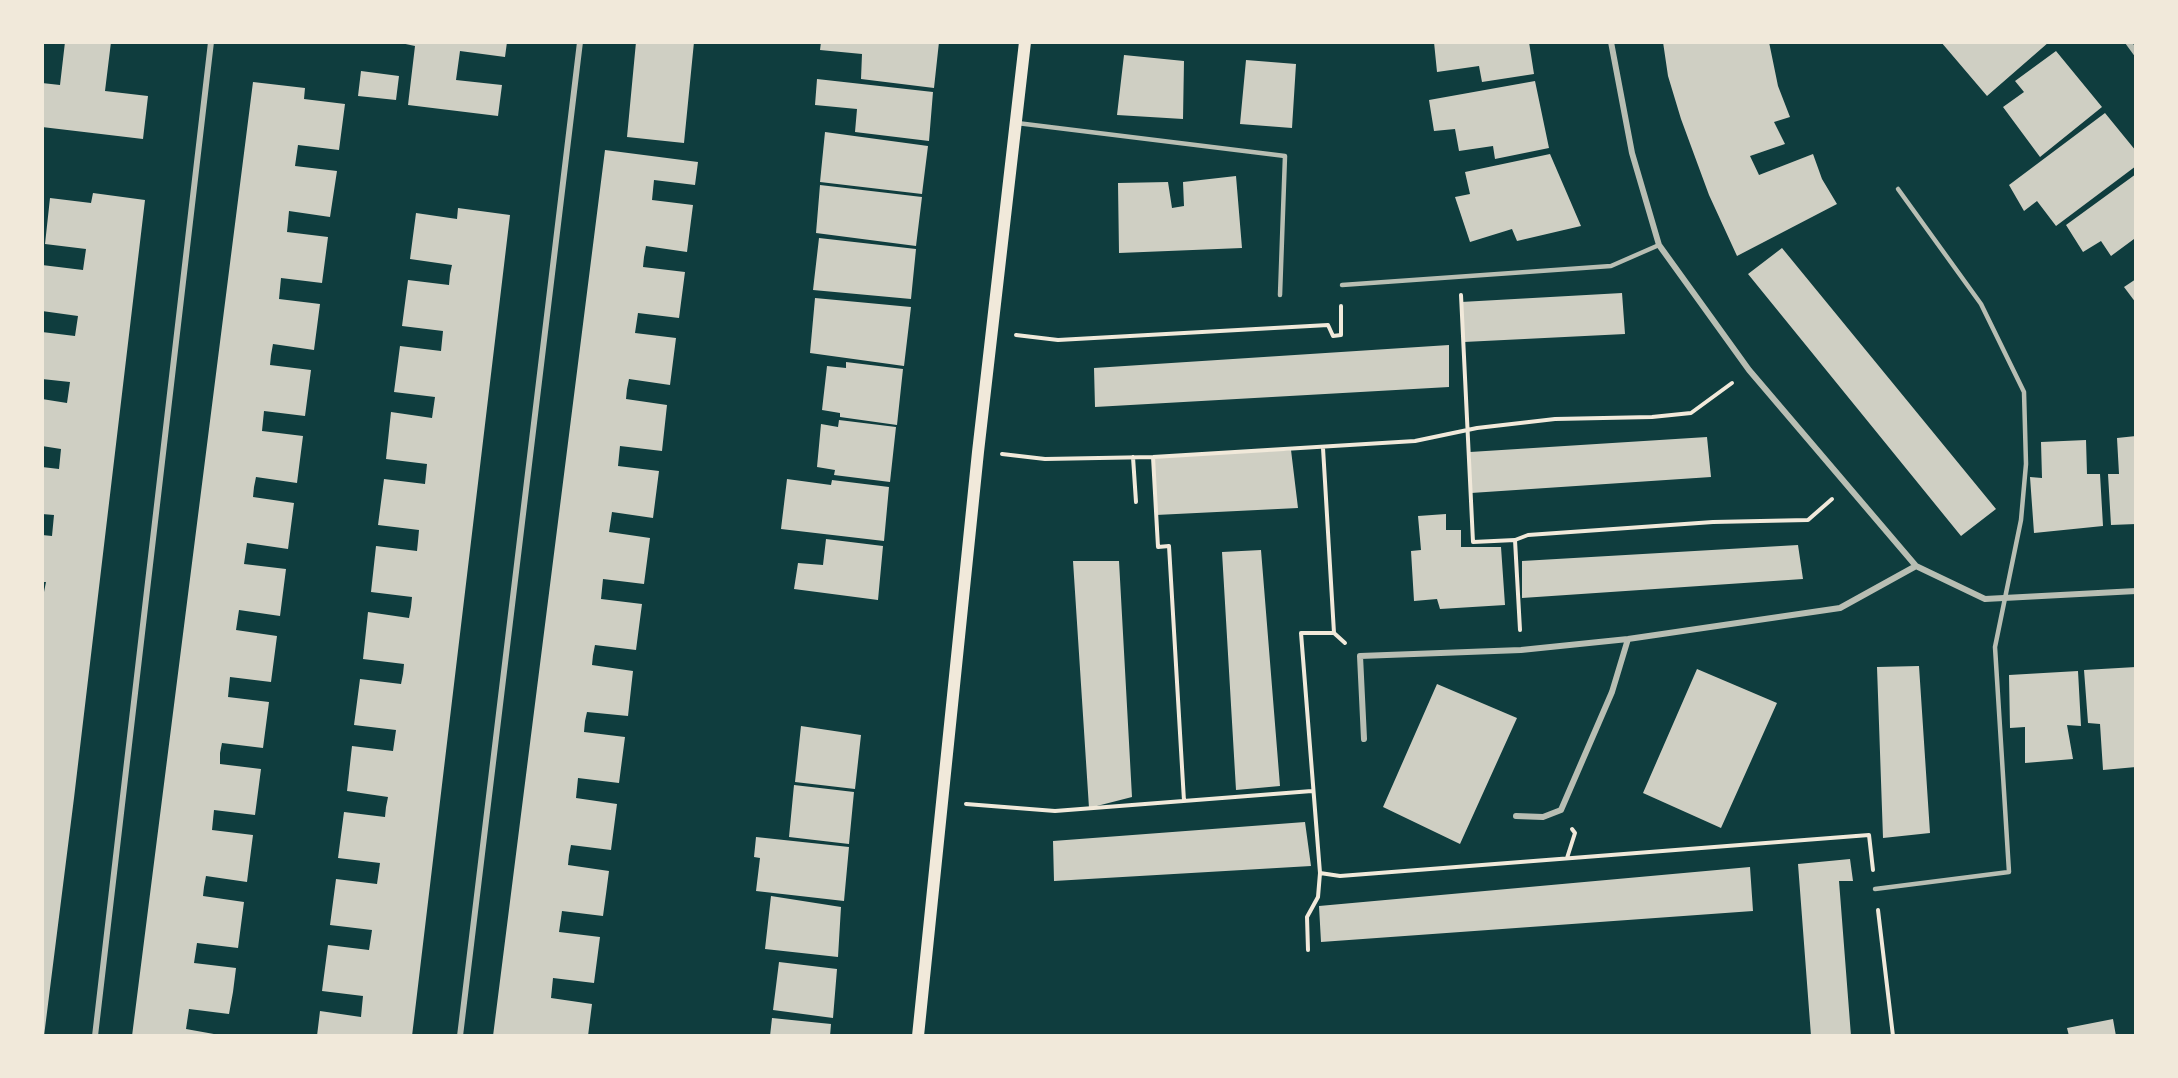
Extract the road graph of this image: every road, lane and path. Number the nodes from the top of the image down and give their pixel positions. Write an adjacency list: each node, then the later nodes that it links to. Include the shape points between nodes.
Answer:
1 (211, 42): 40 (street)
2 (580, 42): 41 (street)
3 (1025, 42): 7 (main road)
4 (1611, 42): 9 (street, via 1632,153)
5 (2128, 42): 6 (street)
6 (2136, 53)
7 (1017, 123): 12 (lane, via 1285,156); 13 (main road)
8 (1898, 189): 25 (lane, via 1981,304 2024,392 2026,464 2021,520)
9 (1659, 245): 10 (lane, via 1611,266); 14 (street)
10 (1460, 277): 11 (lane); 15 (path)
11 (1342, 285): 13 (path, via 1341,335 1333,336 1328,325 1058,340)
12 (1280, 295)
13 (992, 333): 17 (main road)
14 (1749, 370): 15 (path, via 1691,413 1556,419); 20 (street)
15 (1469, 430): 16 (path, via 1415,441); 22 (path, via 1473,542)
16 (1323, 448): 19 (path); 26 (path)
17 (978, 452): 18 (path, via 1045,459); 33 (main road)
18 (1133, 457): 19 (path); 21 (path)
19 (1153, 457): 32 (path, via 1158,547 1169,546)
20 (1848, 487): 22 (path, via 1808,520 1678,524 1528,535); 23 (street)
21 (1136, 502)
22 (1515, 540): 28 (path)
23 (1916, 566): 25 (street, via 1985,599); 27 (street, via 1840,609)
24 (2136, 591): 25 (street)
25 (2004, 598): 38 (lane, via 1995,647 2009,872)
26 (1334, 633): 29 (path); 31 (path, via 1301,633)
27 (1628, 639): 28 (street); 34 (street, via 1612,692)
28 (1521, 650): 29 (street)
29 (1360, 656): 30 (street)
30 (1364, 739)
31 (1312, 791): 32 (path); 37 (path)
32 (1184, 801): 33 (path, via 1054,811)
33 (944, 802): 42 (main road)
34 (1561, 810): 35 (street, via 1543,817); 36 (path, via 1575,833)
35 (1516, 816)
36 (1567, 859): 37 (path, via 1340,876); 38 (path, via 1869,835)
37 (1320, 873): 39 (path, via 1318,897 1307,917)
38 (1875, 889): 43 (path)
39 (1308, 950)
40 (95, 1036)
41 (460, 1036)
42 (918, 1036)
43 (1893, 1036)

